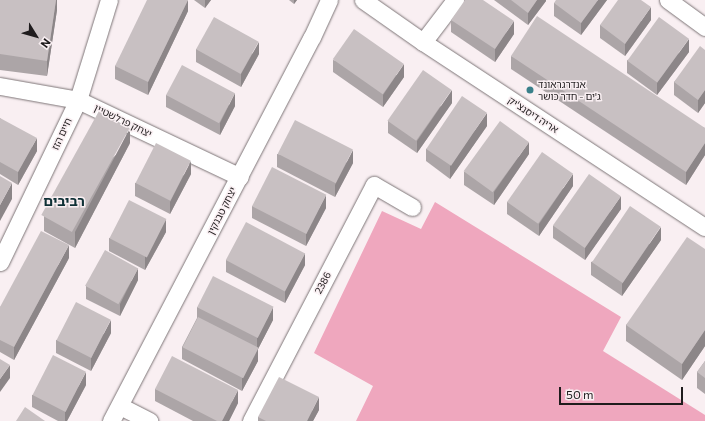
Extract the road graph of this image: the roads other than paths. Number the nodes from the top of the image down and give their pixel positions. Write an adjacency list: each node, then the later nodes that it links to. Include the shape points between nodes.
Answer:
1 (109, 0): 9 (street, חיים הזז)
2 (329, 0): 10 (street, יצחק טבנקין)
3 (363, 0): 7 (street, אריה דיסנצ'יק)
4 (455, 0): 7 (street)
5 (668, 0): 6 (street)
6 (705, 27)
7 (423, 42): 12 (street, אריה דיסנצ'יק)
8 (0, 86): 9 (street, יצחק פרלשטיין)
9 (78, 100): 10 (street, יצחק פרלשטיין); 13 (street, חיים הזז)
10 (240, 177): 14 (street, יצחק טבנקין)
11 (412, 207): 17 (street, 2386, via 374,185)
12 (705, 227)
13 (0, 262)
14 (120, 406): 15 (street, יצחק טבנקין); 16 (street)
15 (111, 421)
16 (149, 421)
17 (250, 421)

